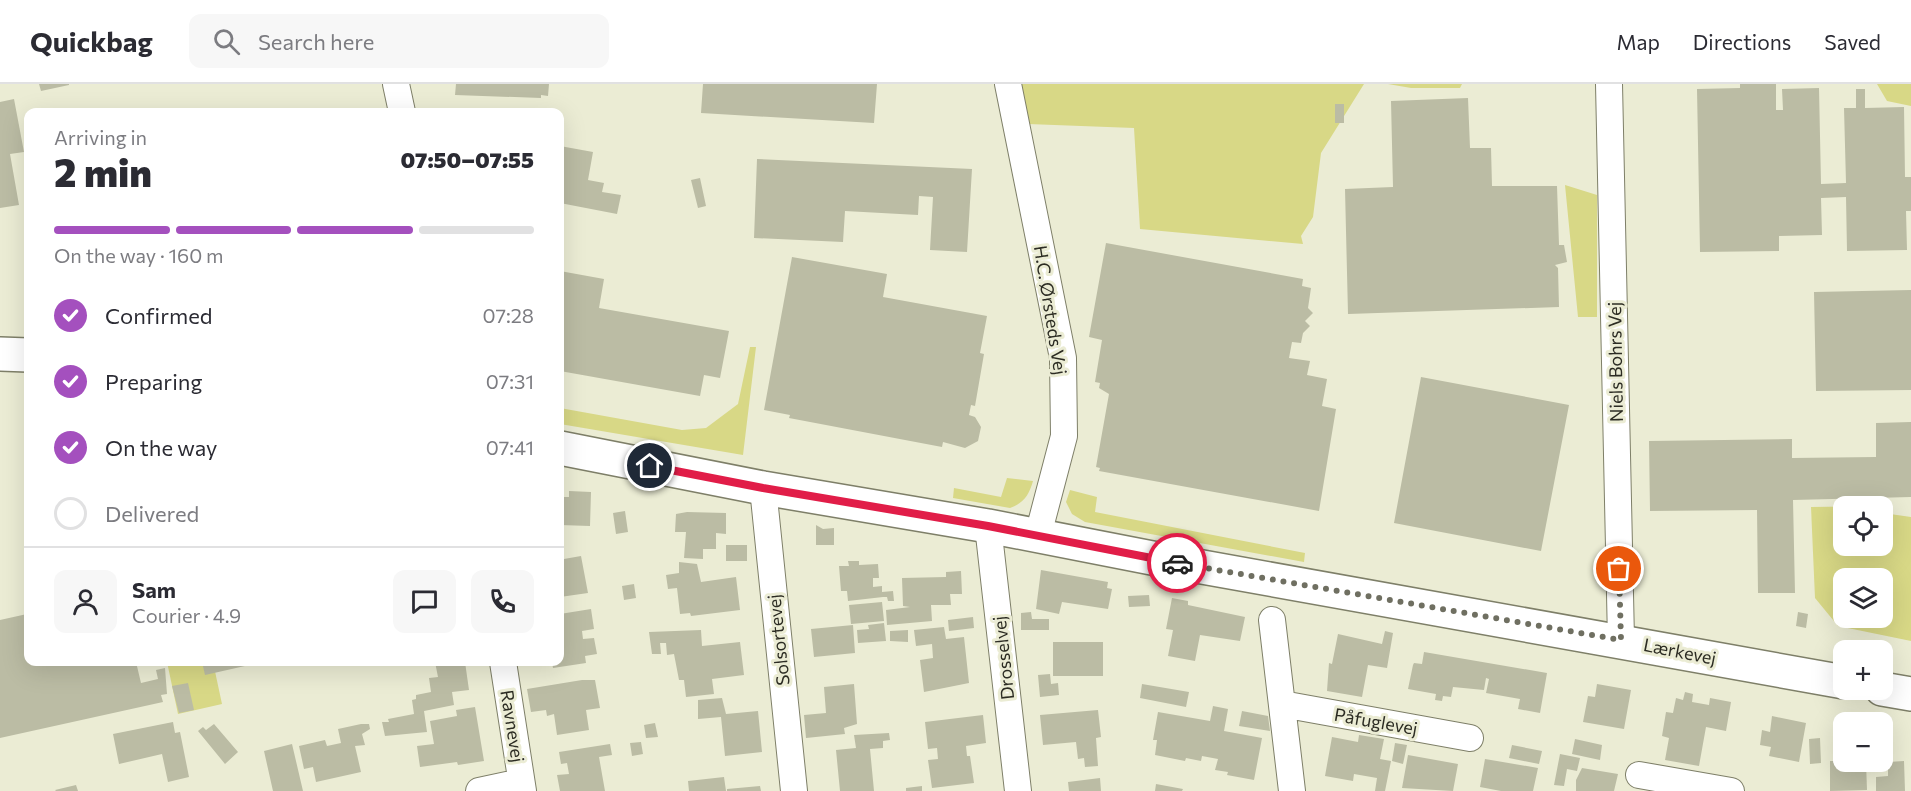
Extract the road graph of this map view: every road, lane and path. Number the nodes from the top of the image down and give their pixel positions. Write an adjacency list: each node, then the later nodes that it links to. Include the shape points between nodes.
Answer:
1 (396, 84): 4 (street)
2 (1008, 84): 10 (street, H.C. Ørsteds Vej, via 1063,358 1064,436)
3 (1609, 84): 12 (street, Niels Bohrs Vej)
4 (401, 108)
5 (0, 354): 6 (street)
6 (24, 355)
7 (564, 449): 8 (street, Lærkevej)
8 (763, 488): 9 (street, Lærkevej); 22 (street, Solsortevej)
9 (988, 526): 10 (street, Lærkevej); 23 (street, Drosselvej)
10 (1038, 535): 12 (street, Lærkevej)
11 (1272, 620): 17 (street)
12 (1621, 640): 14 (street, Lærkevej)
13 (504, 666): 20 (street, Ravnevej)
14 (1833, 680)
15 (1893, 691): 16 (street)
16 (1911, 694)
17 (1282, 704): 18 (street, Påfuglevej); 24 (street)
18 (1470, 738)
19 (1639, 776): 25 (street)
20 (522, 786): 21 (street)
21 (479, 791)
22 (794, 791)
23 (1018, 791)
24 (1292, 791)
25 (1731, 791)

